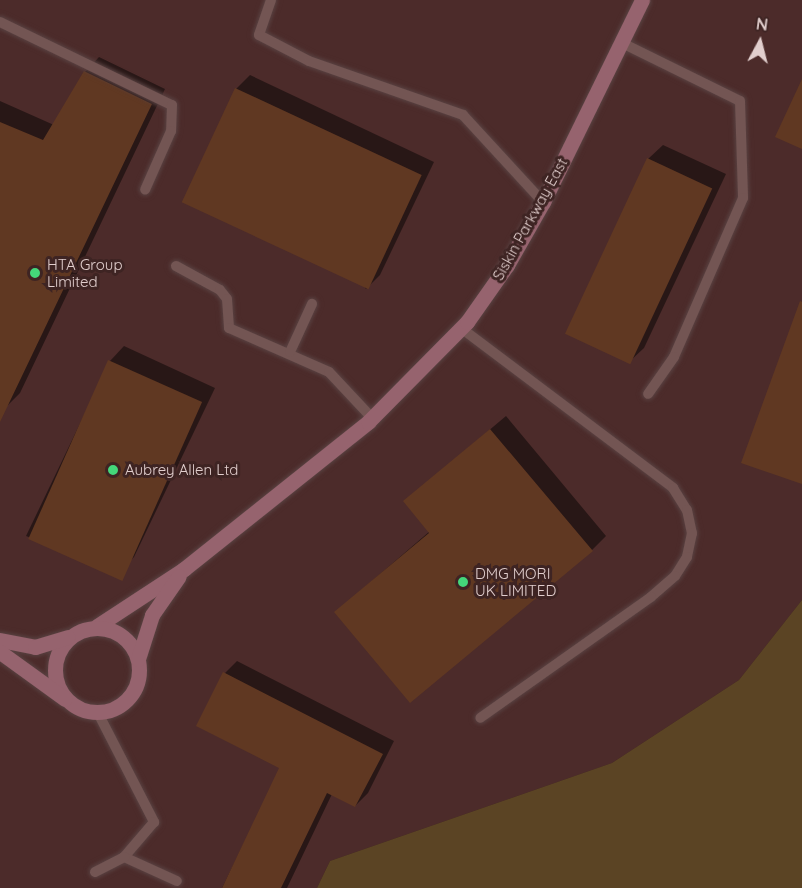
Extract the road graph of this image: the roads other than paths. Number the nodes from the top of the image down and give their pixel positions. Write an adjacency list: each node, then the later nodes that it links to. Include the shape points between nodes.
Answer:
1 (271, 0): 6 (lane, via 259,35 309,61 463,115)
2 (642, 0): 4 (street, Siskin Parkway East)
3 (0, 22): 5 (lane, via 172,105 171,131)
4 (622, 44): 6 (street, Siskin Parkway East); 11 (lane, via 740,101 743,198 674,357)
5 (145, 190)
6 (543, 202): 9 (street, Siskin Parkway East, via 507,265)
7 (177, 266): 10 (lane, via 220,290 227,299 229,328)
8 (312, 304): 10 (lane)
9 (461, 328): 12 (street, Siskin Parkway East); 21 (lane, via 674,488 687,510 692,534 687,557 675,576 651,597)
10 (290, 352): 12 (lane, via 329,372)
11 (648, 394)
12 (372, 418): 13 (street, Siskin Parkway East)
13 (184, 569): 14 (street, Siskin Parkway East); 18 (street, Siskin Parkway East, via 152,615)
14 (97, 626): 15 (street, via 85,627); 18 (street, via 124,638)
15 (68, 637): 16 (street, via 35,647); 19 (street, via 59,647 56,662 60,690)
16 (0, 640)
17 (0, 652): 19 (street)
18 (138, 659): 20 (street, via 136,688 125,703)
19 (70, 702): 20 (street)
20 (98, 713): 22 (lane, via 154,822)
21 (480, 718)
22 (124, 857): 23 (lane); 24 (lane)
23 (95, 872)
24 (177, 881)

